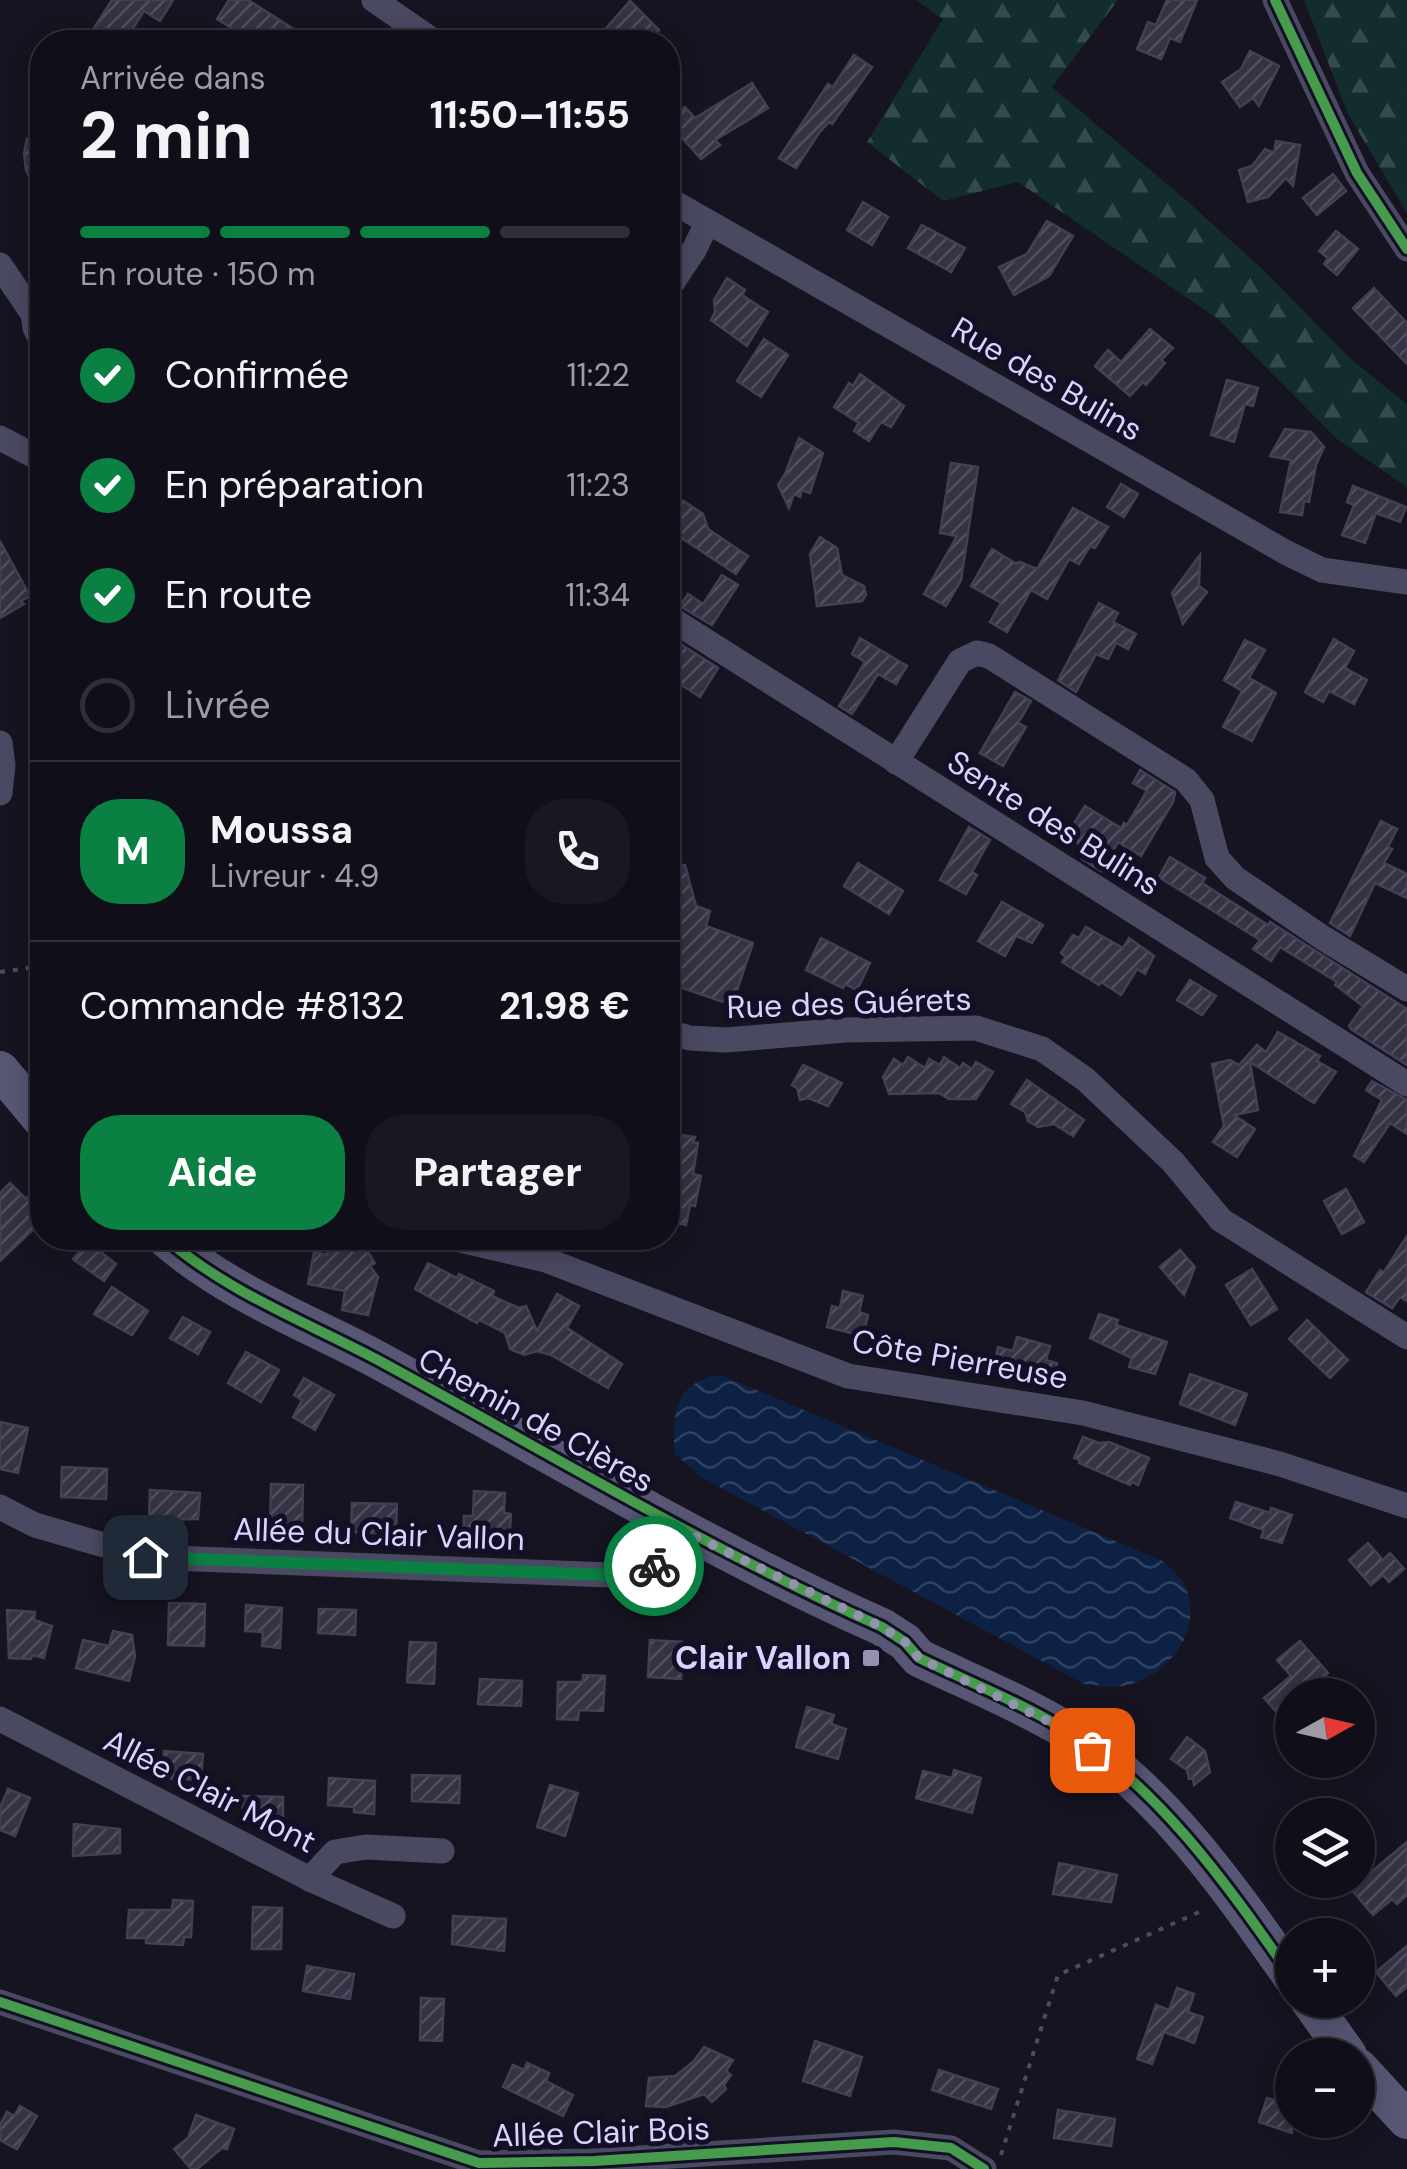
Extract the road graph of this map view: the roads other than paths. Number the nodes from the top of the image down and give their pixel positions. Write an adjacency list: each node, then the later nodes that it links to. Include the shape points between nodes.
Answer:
1 (374, 0): 3 (street)
2 (1275, 0): 6 (street, via 1357,173)
3 (418, 30)
4 (680, 205): 5 (street, Rue des Bulins)
5 (707, 222): 8 (street); 12 (street, Rue des Bulins, via 1288,553 1322,570)
6 (1407, 248)
7 (0, 265): 9 (street)
8 (680, 271)
9 (30, 304)
10 (0, 438): 11 (street)
11 (30, 454)
12 (1407, 582)
13 (680, 625): 15 (street, Sente des Bulins)
14 (0, 743): 16 (street)
15 (896, 762): 17 (street, via 960,661 989,656 1186,780 1202,800 1217,858 1235,878); 20 (street, Sente des Bulins)
16 (0, 793)
17 (1407, 989)
18 (680, 1035): 27 (street, Rue des Guérets, via 726,1040 962,1027 1042,1049 1085,1079 1174,1162 1221,1220)
19 (0, 1070): 22 (street)
20 (1407, 1084)
21 (0, 1094): 23 (street)
22 (30, 1106)
23 (30, 1130)
24 (161, 1250): 30 (street, Chemin de Clères, via 222,1296)
25 (180, 1250): 30 (street, Chemin de Clères, via 212,1275 375,1359)
26 (503, 1250): 28 (street, Côte Pierreuse, via 546,1260 848,1376 1083,1413 1280,1464)
27 (1407, 1337)
28 (1407, 1506)
29 (0, 1507): 30 (street, Allée du Clair Vallon, via 35,1525 145,1557 634,1576)
30 (684, 1542): 35 (street, Chemin de Clères, via 760,1598 874,1651 919,1658 1066,1730 1118,1770 1200,1852)
31 (0, 1719): 33 (street, Allée Clair Mont)
32 (442, 1851): 33 (street, via 366,1846 335,1852)
33 (310, 1879): 34 (street, Allée Clair Mont)
34 (393, 1916)
35 (1275, 1954)
36 (0, 2002): 39 (street, Allée Clair Bois, via 479,2163 894,2142 952,2148)
37 (1375, 2085): 38 (street)
38 (1407, 2120)
39 (984, 2169)

